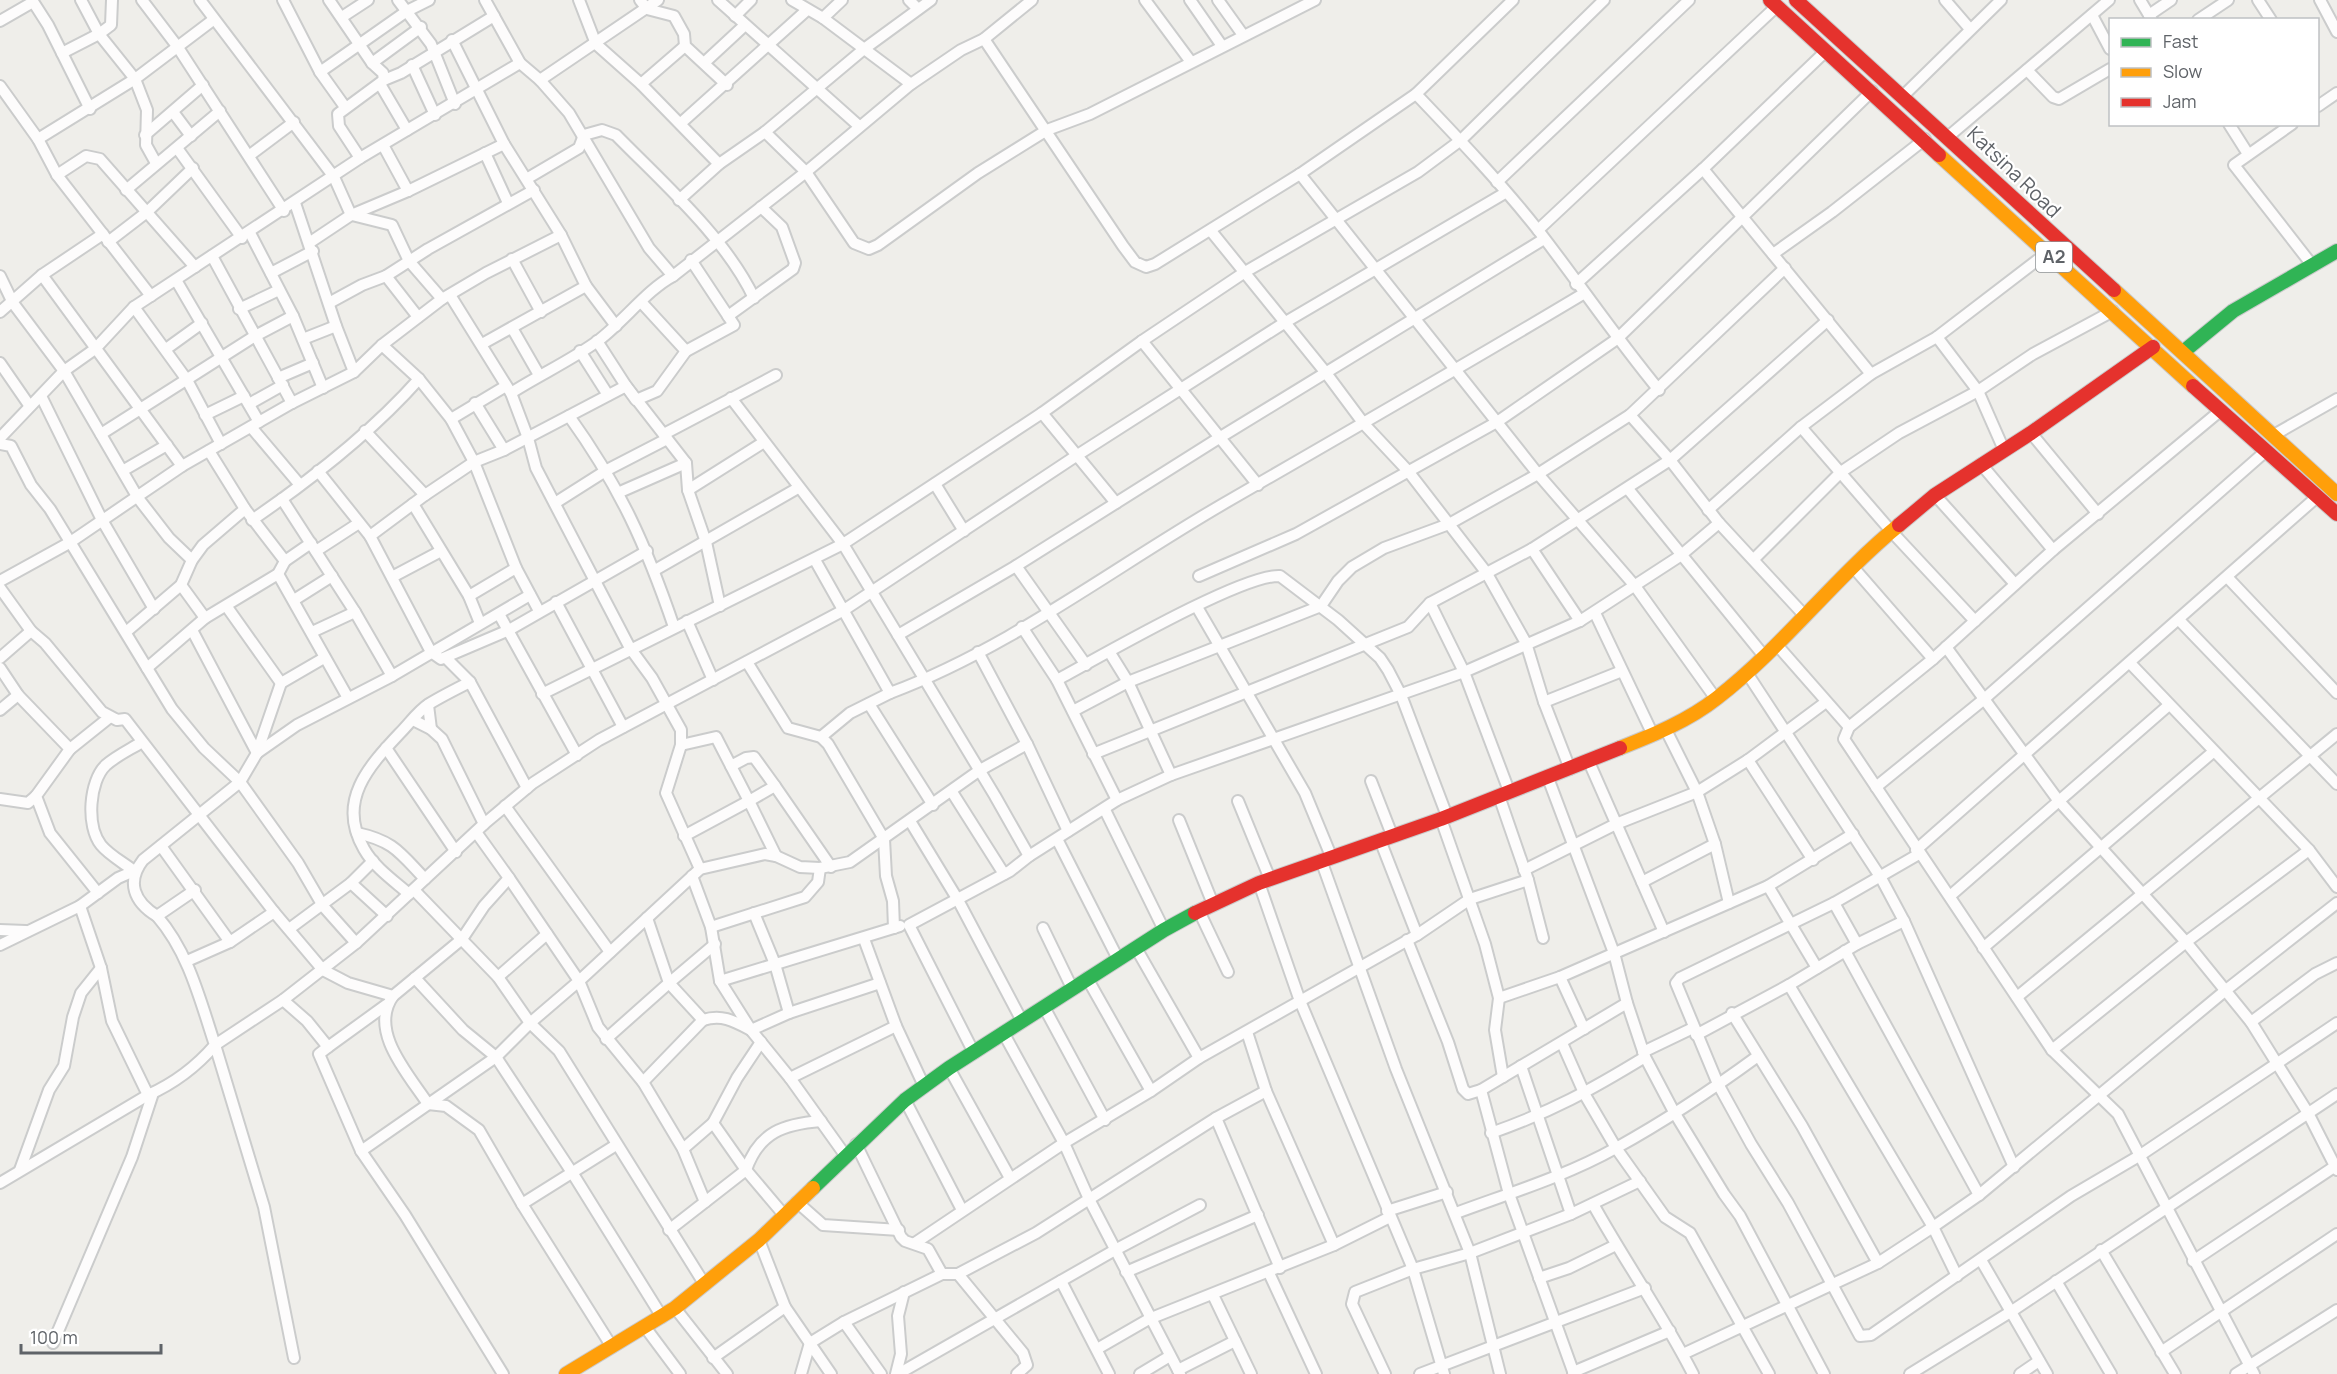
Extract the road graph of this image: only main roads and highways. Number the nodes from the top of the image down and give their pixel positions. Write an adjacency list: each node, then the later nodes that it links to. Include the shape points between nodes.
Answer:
1 (1796, 0): 4 (main road, Katsina Road / A2)
2 (1774, 3): 5 (main road, A2)
3 (2337, 251): 7 (main road, via 2233,311)
4 (2155, 326): 5 (main road); 7 (main road, Katsina Road / A2)
5 (2142, 338): 6 (main road, A2)
6 (2153, 347): 9 (main road, A2); 10 (main road, via 1935,495 1891,531 1777,645 1716,699 1660,732 1589,762 1265,881 1164,930 905,1100 759,1240 705,1285 662,1317)
7 (2183, 352): 8 (main road, Katsina Road / A2)
8 (2337, 494)
9 (2337, 514)
10 (567, 1374)

